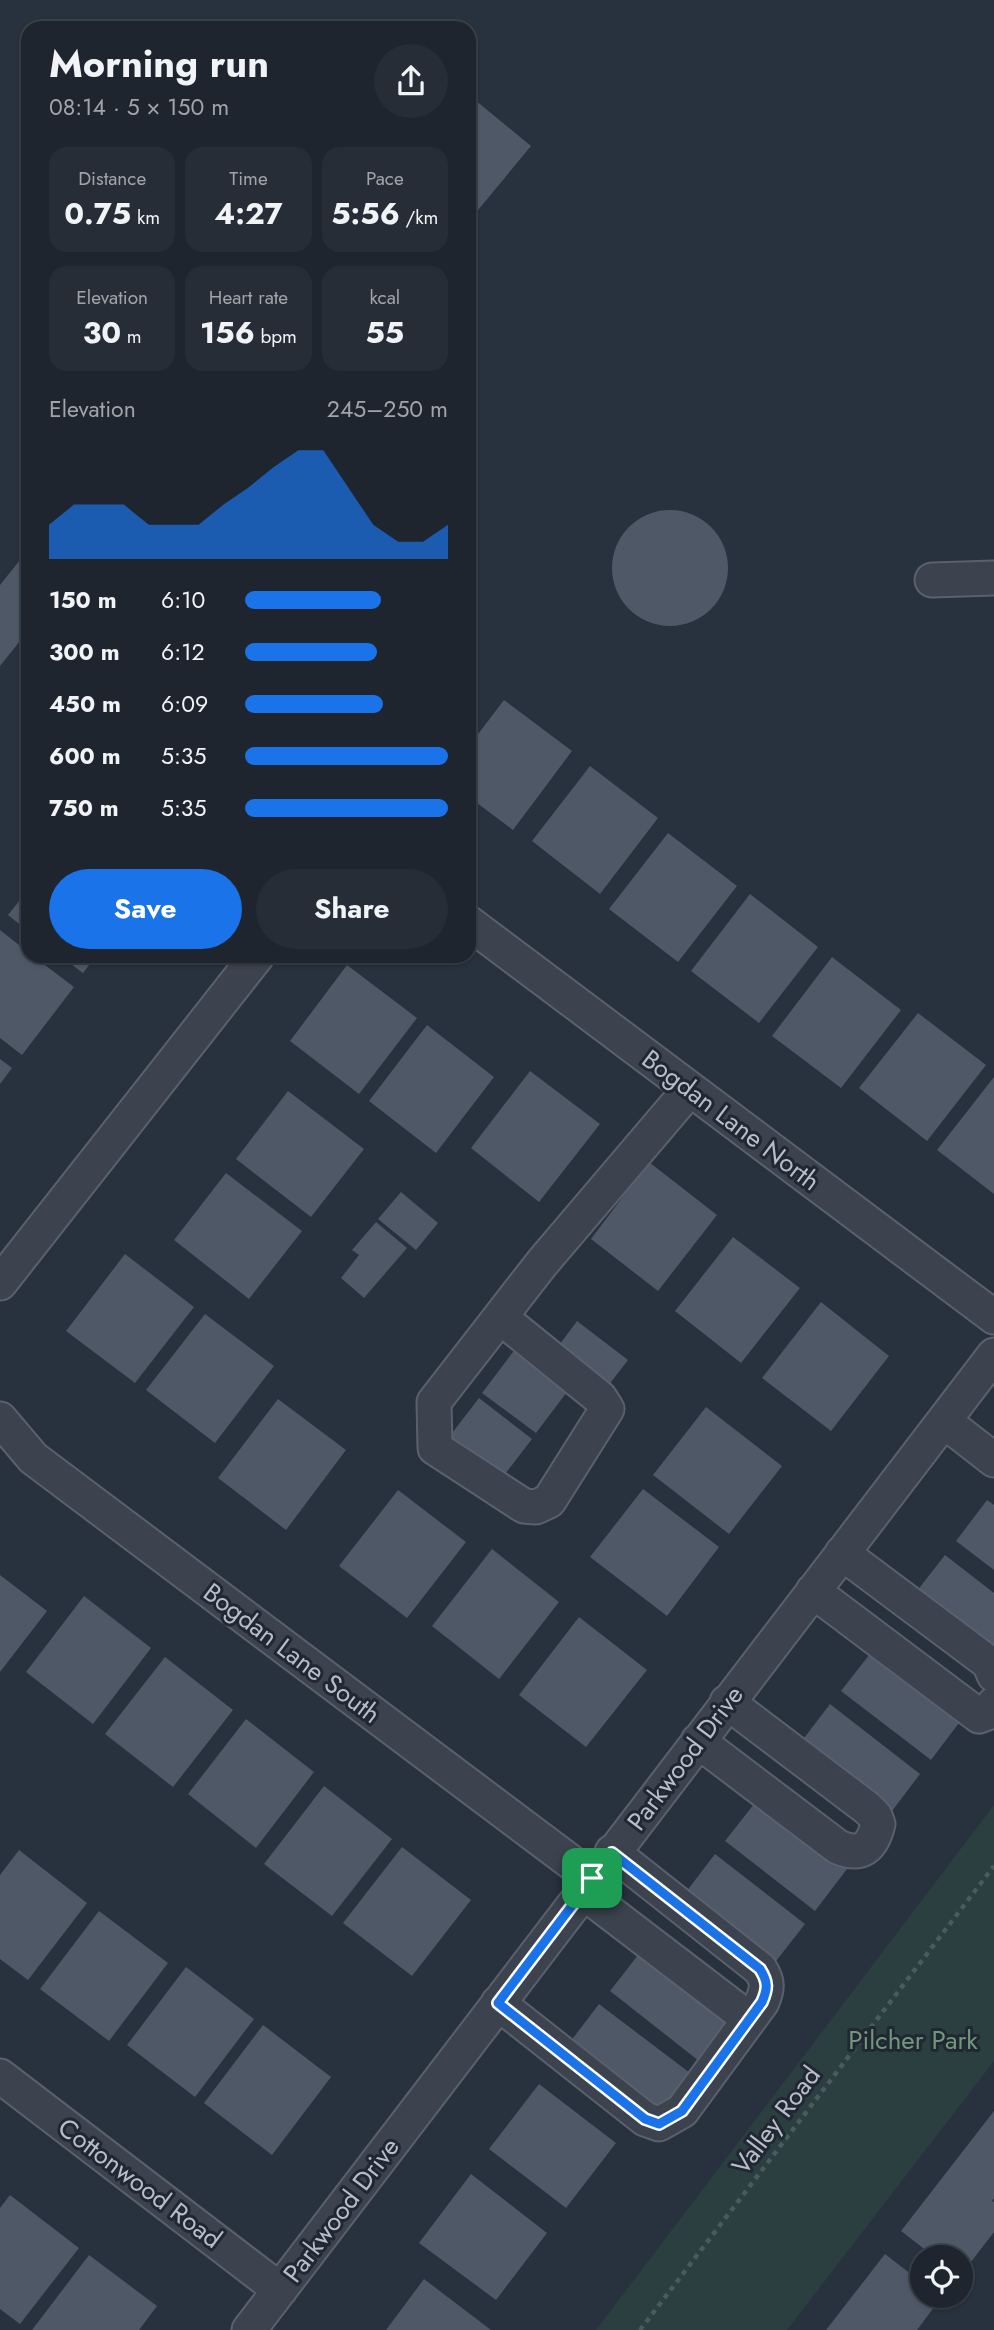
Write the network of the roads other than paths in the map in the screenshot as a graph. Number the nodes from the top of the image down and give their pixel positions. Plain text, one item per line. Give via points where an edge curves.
1 (994, 578) edge
2 (932, 580) dead end
3 (476, 928) edge
4 (251, 963) edge
5 (690, 1089) junction
6 (0, 1283) edge
7 (500, 1317) junction
8 (994, 1317) edge
9 (994, 1354) edge
10 (0, 1419) edge
11 (944, 1420) junction
12 (994, 1460) edge
13 (842, 1553) junction
14 (813, 1591) junction
15 (994, 1675) edge
16 (727, 1702) junction
17 (994, 1704) edge
18 (698, 1741) junction
19 (612, 1853) junction
20 (587, 1885) junction
21 (498, 2003) junction
22 (749, 2019) junction
23 (0, 2076) edge
24 (280, 2290) junction
25 (249, 2330) edge

1 - 2 street
3 - 5 street, Bogdan Lane North
4 - 6 street
5 - 7 street
5 - 8 street, Bogdan Lane North
7 - 7 street via 434,1402 435,1448 524,1506 536,1507 549,1501 607,1409 600,1398
9 - 11 street, Parkwood Drive
10 - 20 street, Bogdan Lane South via 33,1458
11 - 12 street
11 - 13 street, Parkwood Drive
13 - 14 street, Parkwood Drive
13 - 15 street via 989,1663
14 - 16 street, Parkwood Drive
14 - 17 street via 979,1716 990,1712
16 - 18 street, Parkwood Drive
16 - 18 street via 867,1808 878,1824 871,1842 850,1853 838,1847
18 - 19 street, Parkwood Drive
19 - 20 street, Parkwood Drive
19 - 22 street via 760,1969 767,1991
20 - 21 street, Parkwood Drive
20 - 22 street, Bogdan Lane South
21 - 22 street via 645,2119 659,2124 682,2111
21 - 24 street, Parkwood Drive
23 - 24 street, Cottonwood Road
24 - 25 street, Parkwood Drive

